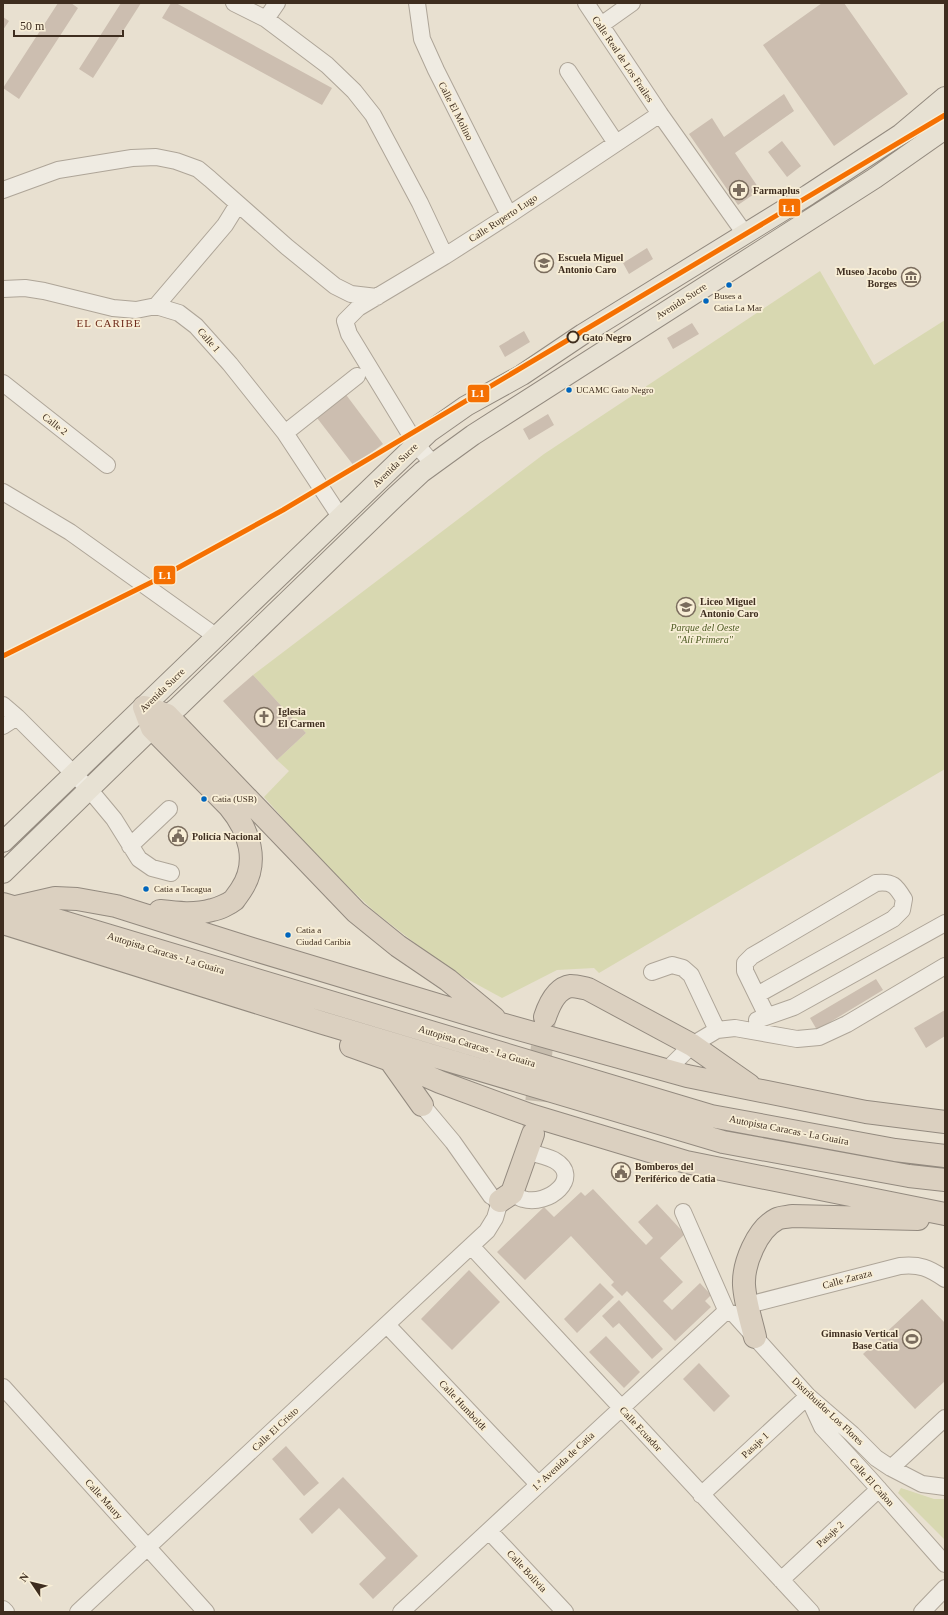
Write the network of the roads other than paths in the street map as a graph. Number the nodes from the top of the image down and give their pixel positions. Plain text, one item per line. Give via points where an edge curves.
1 (234, 3) edge
2 (277, 3) edge
3 (417, 3) edge
4 (586, 3) edge
5 (632, 3) edge
6 (266, 19) junction
7 (601, 25) junction
8 (568, 71) dead end
9 (945, 97) edge
10 (660, 114) junction
11 (945, 130) edge
12 (616, 143) junction
13 (3, 190) edge
14 (238, 204) junction
15 (509, 215) junction
16 (744, 234) junction
17 (445, 256) junction
18 (3, 288) edge
19 (377, 297) junction
20 (156, 306) junction
21 (357, 376) dead end
22 (3, 383) edge
23 (285, 433) junction
24 (416, 444) junction
25 (433, 464) junction
26 (107, 465) dead end
27 (3, 492) edge
28 (341, 518) junction
29 (217, 637) junction
30 (3, 705) edge
31 (144, 707) junction
32 (17, 717) junction
33 (160, 721) junction
34 (3, 726) edge
35 (73, 773) junction
36 (89, 789) junction
37 (169, 809) dead end
38 (3, 842) edge
39 (130, 846) junction
40 (6, 870) edge
41 (171, 873) dead end
42 (116, 906) junction
43 (10, 915) edge
44 (945, 923) edge
45 (945, 966) edge
46 (652, 972) dead end
47 (757, 995) junction
48 (767, 1016) junction
49 (545, 1017) tunnel mouth
50 (323, 1023) junction
51 (510, 1027) junction
52 (735, 1028) junction
53 (717, 1030) junction
54 (429, 1032) junction
55 (692, 1045) junction
56 (390, 1060) junction
57 (667, 1070) junction
58 (440, 1082) junction
59 (757, 1090) junction
60 (422, 1105) junction
61 (945, 1122) edge
62 (530, 1143) joint
63 (945, 1156) edge
64 (945, 1180) edge
65 (506, 1197) junction
66 (683, 1212) dead end
67 (945, 1214) edge
68 (945, 1219) edge
69 (472, 1246) junction
70 (945, 1280) edge
71 (748, 1306) junction
72 (727, 1312) junction
73 (387, 1325) junction
74 (755, 1337) junction
75 (3, 1387) edge
76 (808, 1396) junction
77 (621, 1408) junction
78 (945, 1418) edge
79 (891, 1468) junction
80 (538, 1484) junction
81 (945, 1487) edge
82 (879, 1489) junction
83 (702, 1495) junction
84 (488, 1530) junction
85 (148, 1548) junction
86 (945, 1564) edge
87 (781, 1580) junction
88 (945, 1588) edge
89 (3, 1609) edge
90 (6, 1612) edge
91 (78, 1612) edge
92 (206, 1612) edge
93 (401, 1612) edge
94 (565, 1612) edge
95 (811, 1612) edge
96 (922, 1612) edge

1 - 6 street
2 - 6 street
3 - 15 street, Calle El Molino via 422,39
4 - 7 street, Calle Real de Los Frailes
5 - 7 street
6 - 17 street via 327,65 354,91 373,115
7 - 10 street, Calle Real de Los Frailes
8 - 12 street
9 - 16 main road, Avenida Sucre via 901,134
10 - 12 street, Calle Ruperto Lugo
10 - 16 street, Calle Real de Los Frailes
11 - 25 main road, Avenida Sucre via 875,178 473,435
12 - 15 street, Calle Ruperto Lugo
13 - 14 street via 58,170 132,158 156,158 176,160 198,169
14 - 19 street via 335,286 351,294
14 - 20 street via 225,225
15 - 17 street, Calle Ruperto Lugo
16 - 24 main road, Avenida Sucre via 522,374 460,410
17 - 19 street, Calle Ruperto Lugo
18 - 20 street, Calle 1 via 44,291 113,308 136,310
19 - 24 street, Calle Ruperto Lugo via 358,308 345,320 346,329
20 - 23 street, Calle 1 via 179,313 196,326
21 - 23 street
22 - 26 street, Calle 2
23 - 28 street, Calle 1
24 - 25 street
24 - 28 main road, Avenida Sucre
25 - 33 main road, Avenida Sucre via 395,497 178,707
27 - 29 street via 70,532
28 - 29 main road, Avenida Sucre
29 - 31 main road, Avenida Sucre
30 - 32 street
31 - 33 highway
31 - 35 main road, Avenida Sucre
32 - 34 street
32 - 35 street
33 - 36 main road, Avenida Sucre
33 - 42 highway via 240,819 252,858 249,874 234,900 213,910 173,913
33 - 51 highway via 356,912
35 - 36 street
35 - 38 main road, Avenida Sucre
36 - 39 street via 114,820
36 - 40 main road, Avenida Sucre
37 - 39 street
39 - 41 street via 138,859 152,868
42 - 43 highway via 55,898
42 - 51 highway
43 - 50 highway, Autopista Caracas - La Guaira
43 - 54 highway, Autopista Caracas - La Guaira
44 - 48 street via 794,1007
45 - 52 street via 848,1024 819,1037 797,1039
46 - 53 street via 672,965 683,968 691,975
47 - 47 street via 745,972 746,963 752,956 876,883 885,882 896,886 904,899 902,910 893,919
47 - 48 street
48 - 52 street
49 - 55 highway via 551,1001 560,991 571,986 588,989
50 - 56 highway, Autopista Caracas - La Guaira via 345,1044
50 - 64 highway, Autopista Caracas - La Guaira via 723,1142 909,1176
51 - 54 highway
51 - 57 highway
52 - 53 street
53 - 55 street
54 - 63 highway, Autopista Caracas - La Guaira via 711,1116 895,1150
55 - 57 street
55 - 59 highway
56 - 58 highway, Autopista Caracas - La Guaira
56 - 60 highway
57 - 59 highway
58 - 60 highway via 431,1087
58 - 67 highway, Autopista Caracas - La Guaira via 530,1115 686,1162
59 - 61 highway via 866,1112
60 - 65 street via 491,1196
62 - 65 highway
62 - 65 street via 564,1171 566,1175 562,1186 544,1199
65 - 69 street, Calle El Cristo via 487,1231
66 - 72 street
68 - 71 highway via 792,1216 778,1218 765,1228 753,1248 746,1267 744,1285
69 - 73 street, Calle El Cristo
69 - 77 street, Calle Ecuador
70 - 71 street, Calle Zaraza via 924,1267 900,1266
71 - 74 highway
72 - 74 street, Distribuidor Los Flores via 734,1314
72 - 77 street, 1.ª Avenida de Catia
73 - 80 street, Calle Humboldt
73 - 85 street, Calle El Cristo
74 - 76 street, Distribuidor Los Flores
75 - 85 street, Calle Maury
76 - 79 street, Distribuidor Los Flores via 876,1458
76 - 82 street, Calle El Cañon via 822,1427
76 - 83 street, Pasaje 1
77 - 80 street, 1.ª Avenida de Catia
77 - 83 street, Calle Ecuador
78 - 79 street
79 - 81 street, Distribuidor Los Flores via 922,1484
80 - 84 street, 1.ª Avenida de Catia
82 - 86 street, Calle El Cañon
82 - 87 street, Pasaje 2
83 - 87 street, Calle Ecuador
84 - 93 street, 1.ª Avenida de Catia
84 - 94 street, Calle Bolivia
85 - 91 street, Calle El Cristo
85 - 92 street, Calle Maury
87 - 95 street, Calle Ecuador
88 - 96 street
89 - 90 street

